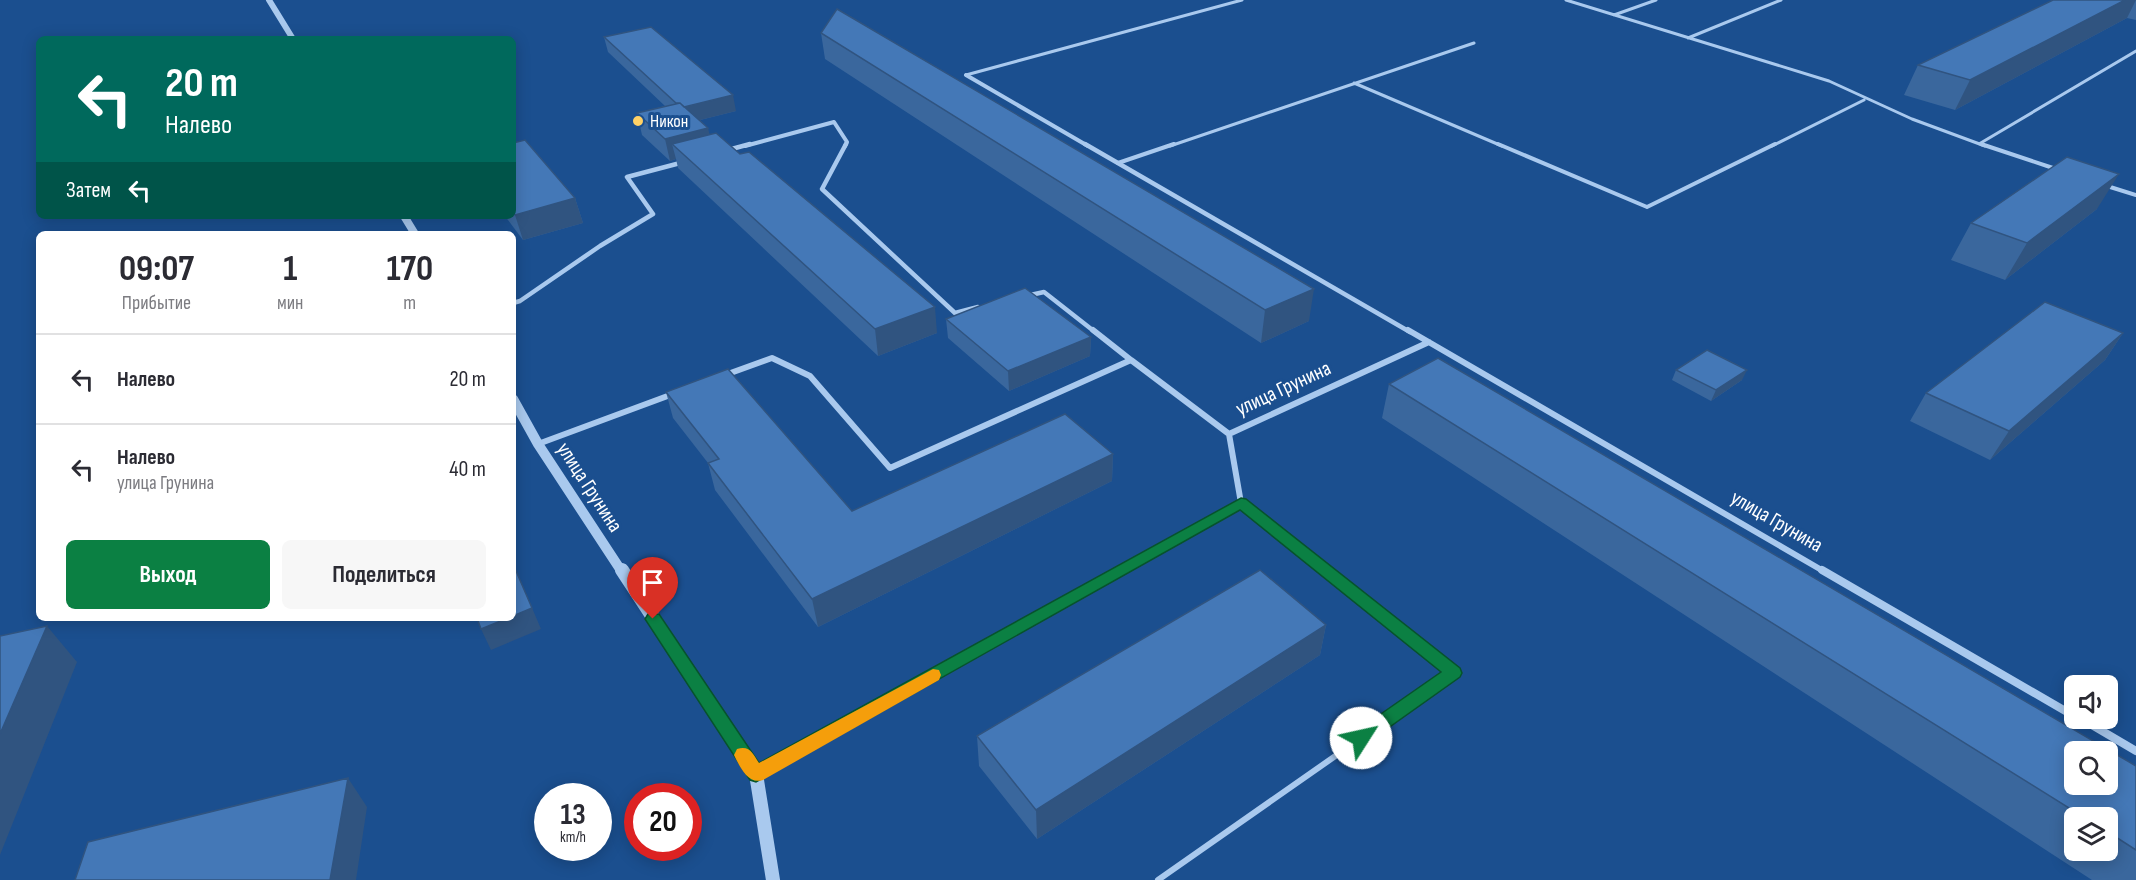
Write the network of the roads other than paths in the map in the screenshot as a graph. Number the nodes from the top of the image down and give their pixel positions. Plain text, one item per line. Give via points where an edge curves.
1 (269, 0) edge
2 (1242, 0) edge
3 (1566, 0) edge
4 (1656, 0) edge
5 (1781, 0) edge
6 (1614, 15) junction
7 (291, 36) edge
8 (1688, 38) junction
9 (1474, 43) dead end
10 (2136, 51) edge
11 (966, 75) joint
12 (1354, 83) junction
13 (1864, 100) junction
14 (1979, 144) junction
15 (719, 153) edge
16 (696, 159) edge
17 (1118, 163) junction
18 (2058, 170) edge
19 (2102, 184) edge
20 (2136, 195) edge
21 (1022, 297) edge
22 (516, 302) edge
23 (988, 305) edge
24 (1429, 342) junction
25 (1131, 360) junction
26 (717, 378) edge
27 (683, 391) edge
28 (516, 404) edge
29 (1229, 434) junction
30 (538, 444) junction
31 (1241, 503) junction
32 (2064, 710) edge
33 (2099, 729) edge
34 (2136, 751) edge
35 (756, 774) junction
36 (773, 880) edge
37 (1158, 880) edge

1 - 7 street
2 - 11 lane
3 - 6 lane
4 - 6 lane
5 - 8 lane
6 - 8 lane
8 - 13 lane via 1829,81
9 - 12 lane
10 - 14 lane
11 - 17 street, улица Грунина
12 - 13 lane via 1647,207
12 - 17 lane
13 - 14 lane
14 - 18 lane
15 - 23 street via 834,122 847,142 822,189 955,313
16 - 22 street via 627,177 653,214
17 - 24 street, улица Грунина
19 - 20 lane
21 - 25 street via 1044,292
24 - 29 street, улица Грунина
24 - 32 street, улица Грунина
25 - 26 street via 890,468 810,376 772,358
25 - 29 street
27 - 30 street
28 - 30 street, улица Грунина
29 - 31 street, улица Грунина
30 - 35 street, улица Грунина
31 - 35 street
31 - 37 lane via 1454,673
33 - 34 street
35 - 36 street, улица Грунина

